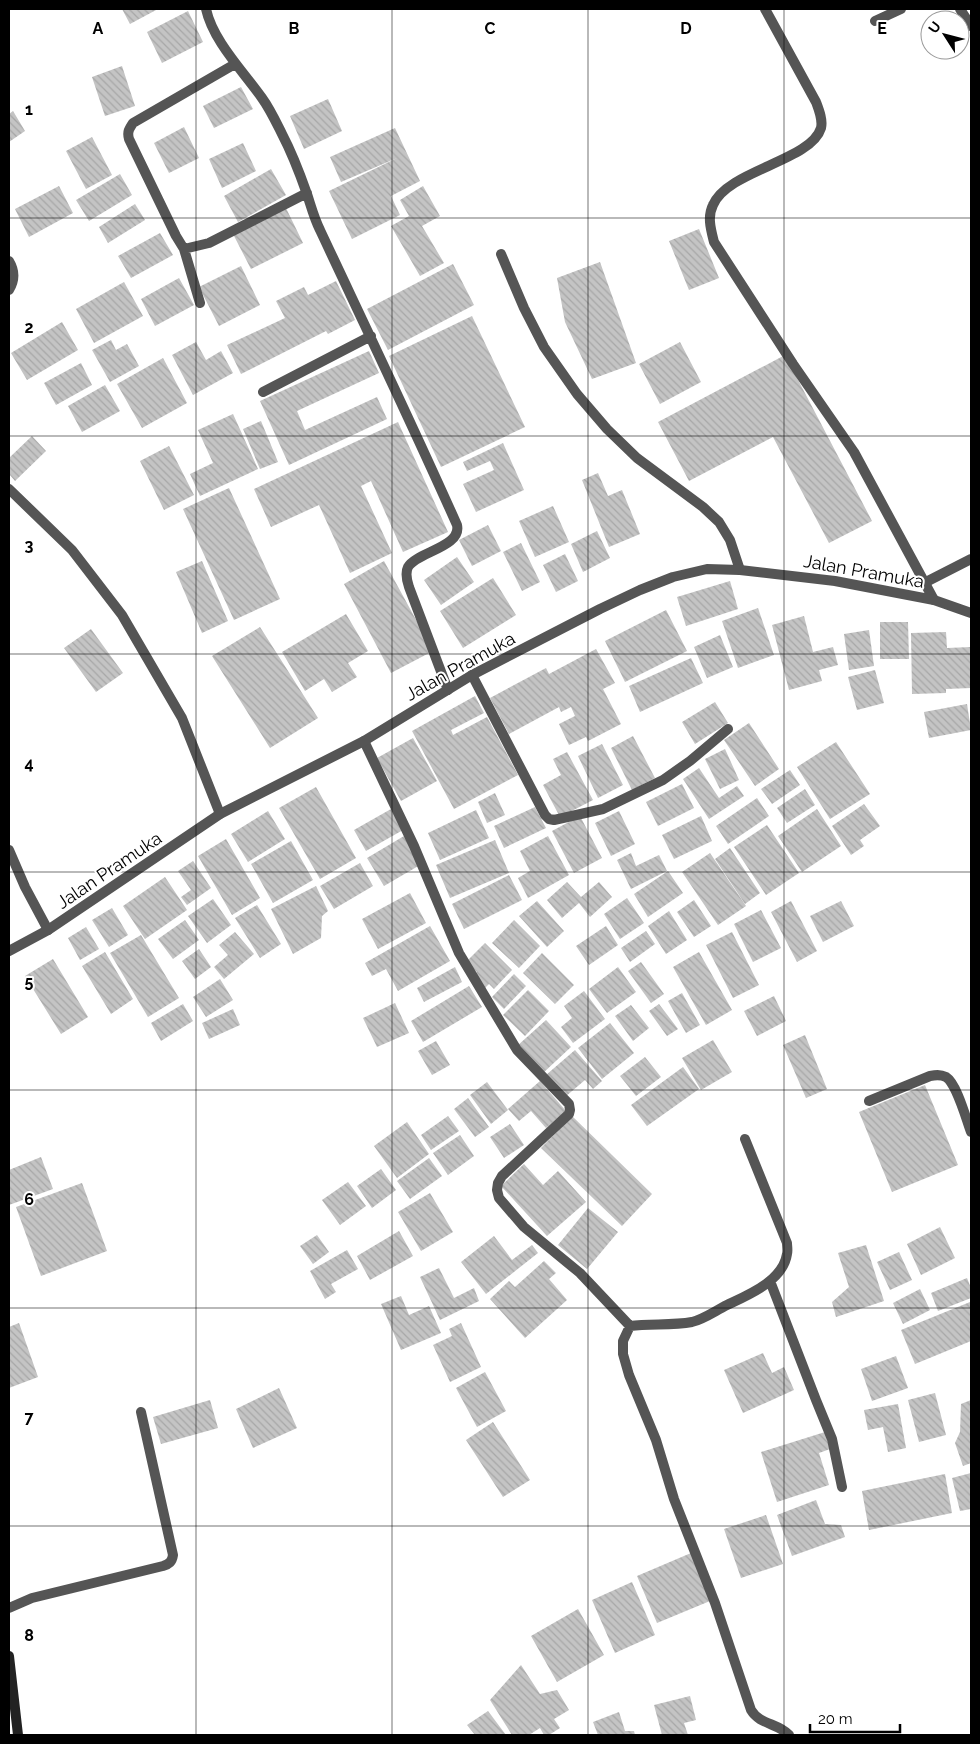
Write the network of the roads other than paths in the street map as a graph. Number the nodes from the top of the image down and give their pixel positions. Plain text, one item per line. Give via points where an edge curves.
1 (206, 9) edge
2 (765, 9) edge
3 (901, 9) edge
4 (960, 9) edge
5 (875, 21) dead end
6 (971, 26) edge
7 (234, 64) junction
8 (307, 193) junction
9 (184, 249) junction
10 (501, 254) dead end
11 (9, 261) edge
12 (9, 290) edge
13 (200, 303) dead end
14 (371, 336) junction
15 (263, 392) dead end
16 (9, 488) edge
17 (971, 559) edge
18 (740, 570) junction
19 (924, 582) junction
20 (934, 600) junction
21 (971, 613) edge
22 (472, 675) junction
23 (448, 690) junction
24 (728, 729) dead end
25 (364, 740) junction
26 (220, 814) junction
27 (9, 850) edge
28 (48, 930) junction
29 (9, 951) edge
30 (869, 1101) dead end
31 (971, 1132) edge
32 (745, 1139) dead end
33 (770, 1281) junction
34 (630, 1326) junction
35 (140, 1412) dead end
36 (842, 1487) dead end
37 (9, 1608) edge
38 (9, 1656) edge
39 (18, 1735) edge
40 (789, 1735) edge

1 - 7 street via 211,25
2 - 19 street via 816,102 821,128 814,141 803,149 721,192 712,205 710,222 714,242 854,452
3 - 5 street
4 - 6 street
7 - 8 street via 263,99
7 - 9 street via 133,123 128,134
8 - 9 street via 209,242
8 - 14 street via 319,227
9 - 13 street
10 - 18 street via 544,347 577,394 637,458 718,522 730,540
11 - 12 street via 14,277
14 - 15 street
14 - 23 street via 458,530 454,538 411,564 407,572 409,587
16 - 26 street via 72,550 122,615 182,718
17 - 19 street
18 - 20 street, Jalan Pramuka via 835,581
18 - 22 street, Jalan Pramuka via 707,569 640,590
19 - 20 street
20 - 21 street, Jalan Pramuka
22 - 23 street, Jalan Pramuka
22 - 24 street via 545,814 554,820 603,809 662,780
23 - 25 street, Jalan Pramuka
25 - 26 street, Jalan Pramuka
25 - 34 street via 459,952 516,1050 569,1104 569,1114 502,1176 497,1190 499,1198 524,1226 580,1273
26 - 28 street, Jalan Pramuka
27 - 28 street
28 - 29 street, Jalan Pramuka
30 - 31 street via 930,1076 945,1077 953,1084
32 - 33 street via 787,1243 787,1255
33 - 34 street via 694,1321
33 - 36 street via 832,1439
34 - 40 street via 623,1341 629,1375 656,1440 674,1499 715,1603 751,1710 759,1720 779,1727
35 - 37 street via 172,1560 162,1566 32,1598
38 - 39 main road

